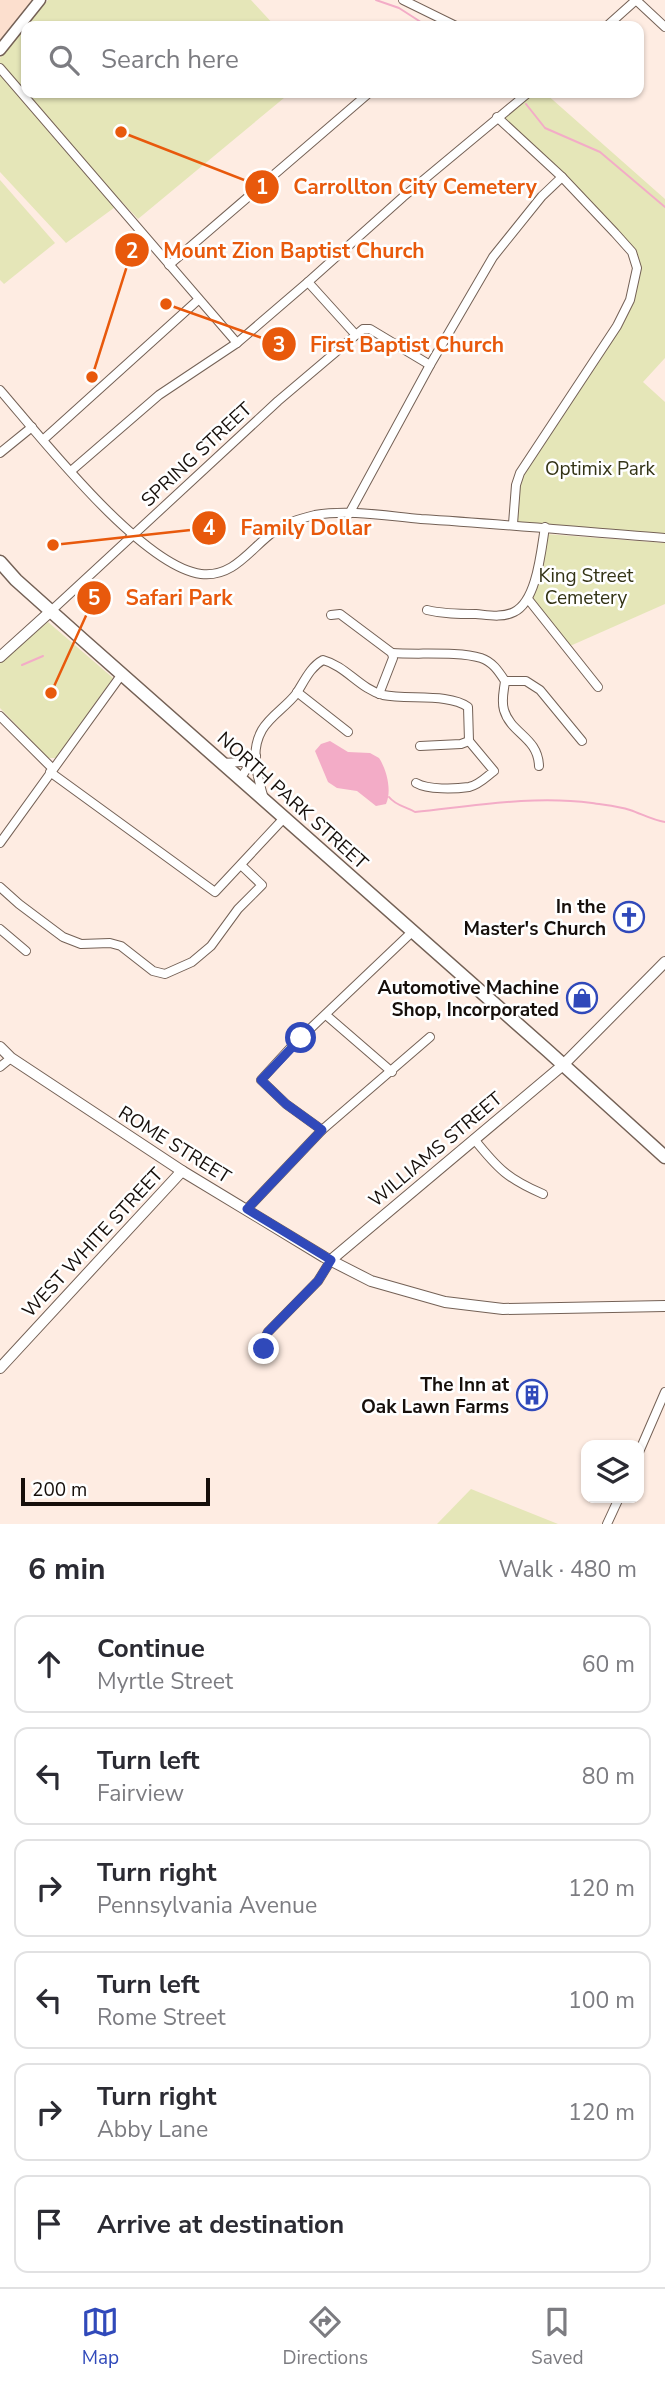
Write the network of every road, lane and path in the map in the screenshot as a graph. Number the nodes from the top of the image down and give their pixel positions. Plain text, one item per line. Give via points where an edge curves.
1 (40, 0) edge
2 (403, 0) edge
3 (636, 0) edge
4 (23, 21) edge
5 (442, 21) edge
6 (613, 21) edge
7 (21, 24) edge
8 (665, 27) edge
9 (0, 50) edge
10 (0, 68) edge
11 (21, 92) edge
12 (26, 98) edge
13 (363, 98) edge
14 (522, 98) edge
15 (497, 117) junction
16 (562, 177) junction
17 (169, 265) junction
18 (308, 282) junction
19 (198, 300) junction
20 (355, 334) junction
21 (237, 343) junction
22 (430, 365) junction
23 (0, 390) edge
24 (33, 427) junction
25 (44, 439) junction
26 (0, 453) edge
27 (71, 471) junction
28 (349, 514) junction
29 (513, 524) junction
30 (545, 527) junction
31 (132, 536) junction
32 (665, 538) edge
33 (0, 562) edge
34 (528, 599) junction
35 (427, 610) dead end
36 (51, 611) junction
37 (331, 615) dead end
38 (392, 653) junction
39 (0, 657) edge
40 (121, 674) junction
41 (505, 681) junction
42 (598, 687) dead end
43 (297, 692) junction
44 (379, 694) junction
45 (0, 716) edge
46 (348, 732) dead end
47 (469, 741) junction
48 (582, 741) dead end
49 (420, 746) dead end
50 (256, 756) junction
51 (222, 763) junction
52 (539, 766) dead end
53 (52, 771) junction
54 (240, 779) junction
55 (416, 783) dead end
56 (264, 799) junction
57 (285, 817) junction
58 (0, 843) edge
59 (241, 865) junction
60 (0, 887) edge
61 (0, 929) edge
62 (412, 932) junction
63 (26, 951) dead end
64 (665, 962) edge
65 (326, 1015) junction
66 (430, 1037) dead end
67 (0, 1047) edge
68 (11, 1058) junction
69 (563, 1065) junction
70 (0, 1067) edge
71 (392, 1072) junction
72 (322, 1130) junction
73 (474, 1139) junction
74 (665, 1157) edge
75 (182, 1171) junction
76 (543, 1194) dead end
77 (247, 1209) junction
78 (331, 1260) junction
79 (665, 1306) edge
80 (264, 1349) dead end
81 (0, 1368) edge
82 (665, 1392) edge
83 (644, 1440) edge
84 (617, 1503) edge
85 (607, 1524) edge

1 - 4 main road
2 - 5 street
3 - 6 street
3 - 8 street
7 - 9 main road
10 - 11 street
12 - 17 street
13 - 17 street
14 - 15 street
15 - 16 street
15 - 18 street
16 - 22 street via 493,257
16 - 29 street via 632,253 635,283 617,326 520,473
17 - 19 street
18 - 20 street
18 - 21 street
19 - 21 street
19 - 25 street
20 - 22 street via 370,329
20 - 31 street, SPRING STREET
21 - 27 street via 159,395
22 - 28 street
23 - 24 street
24 - 25 street
24 - 26 street
25 - 27 street
27 - 31 street
28 - 29 street
28 - 31 street via 296,520 276,530 238,565 221,572 201,574 181,567
29 - 30 street
30 - 32 street
30 - 34 street
31 - 36 street, SPRING STREET
33 - 36 main road, NORTH PARK STREET
34 - 35 street via 514,612 499,615
34 - 42 street
36 - 39 street, SPRING STREET
36 - 40 main road, NORTH PARK STREET
37 - 38 street via 340,614
38 - 41 street via 481,658 497,668
38 - 44 street
40 - 51 main road, NORTH PARK STREET
40 - 53 street
41 - 48 street via 526,681 540,690
41 - 52 street via 505,713 539,754
43 - 44 street via 323,660
43 - 46 street
43 - 50 street via 262,730
44 - 47 street via 463,703 468,707
45 - 53 street
47 - 49 street
47 - 55 street via 494,771 483,781 470,787 438,788
50 - 51 street
50 - 54 street
50 - 56 street
51 - 54 main road, NORTH PARK STREET
53 - 58 street
53 - 59 street via 215,892
54 - 56 main road, NORTH PARK STREET
56 - 57 main road, NORTH PARK STREET
57 - 59 street
57 - 62 main road, NORTH PARK STREET
59 - 60 street via 262,885 211,946 192,962 165,974 153,971 121,946 81,944 63,937
61 - 63 street
62 - 65 street
62 - 69 main road, NORTH PARK STREET
64 - 69 street, WILLIAMS STREET
65 - 71 street
65 - 72 street via 261,1080
66 - 71 street
67 - 68 street, ROME STREET
68 - 70 street
68 - 75 street, ROME STREET
69 - 73 street, WILLIAMS STREET
69 - 74 main road, NORTH PARK STREET
71 - 72 street
72 - 77 street
73 - 76 street via 504,1174
73 - 78 street, WILLIAMS STREET
75 - 77 street, ROME STREET
75 - 81 street, WEST WHITE STREET
77 - 78 street, ROME STREET
78 - 79 street, ROME STREET via 371,1281 466,1305 524,1310
78 - 80 street via 318,1281 268,1332
82 - 83 street
84 - 85 street

